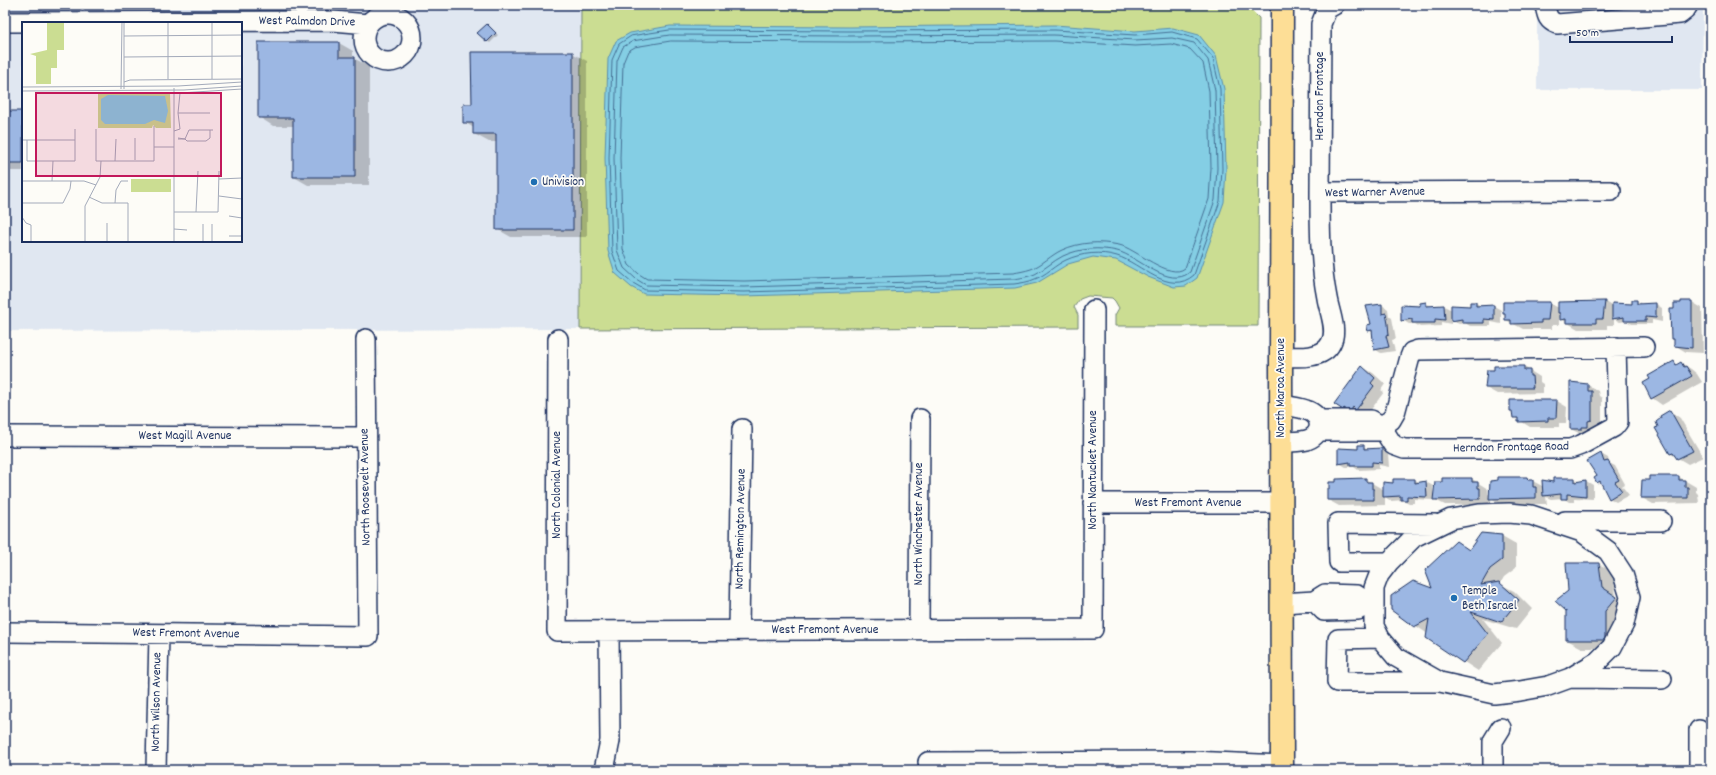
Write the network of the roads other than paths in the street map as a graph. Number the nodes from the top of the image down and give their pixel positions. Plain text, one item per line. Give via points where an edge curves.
1 (1282, 5) edge
2 (1334, 5) edge
3 (1545, 5) edge
4 (1688, 5) edge
5 (5, 22) edge
6 (368, 24) dead end
7 (1611, 191) dead end
8 (1320, 192) junction
9 (1094, 310) dead end
10 (366, 339) dead end
11 (558, 339) dead end
12 (1616, 347) junction
13 (1644, 347) dead end
14 (1281, 356) junction
15 (1281, 405) junction
16 (920, 419) dead end
17 (1319, 425) junction
18 (1381, 426) junction
19 (742, 429) dead end
20 (5, 436) edge
21 (366, 436) junction
22 (1282, 442) junction
23 (1093, 503) junction
24 (1282, 503) junction
25 (1554, 521) junction
26 (1661, 521) dead end
27 (1438, 524) junction
28 (1389, 562) junction
29 (1282, 603) junction
30 (1370, 603) junction
31 (919, 629) junction
32 (1093, 629) joint
33 (740, 630) junction
34 (557, 631) joint
35 (609, 631) junction
36 (5, 632) edge
37 (159, 634) junction
38 (368, 636) joint
39 (1380, 638) junction
40 (1570, 678) junction
41 (1662, 680) dead end
42 (1440, 682) junction
43 (1501, 728) dead end
44 (1699, 730) dead end
45 (928, 762) dead end
46 (1282, 768) edge
47 (156, 770) edge
48 (604, 770) edge
49 (1493, 770) edge
50 (1698, 770) edge

1 - 14 main road, North Maroa Avenue
2 - 8 street, Herndon Frontage via 1327,9 1321,24
3 - 4 street via 1547,18 1557,24 1680,14
5 - 6 street, West Palmdon Drive via 333,20
7 - 8 street, West Warner Avenue
8 - 14 street, West Warner Avenue via 1324,285 1333,327 1331,344 1316,355
9 - 23 street, North Nantucket Avenue
10 - 21 street, North Roosevelt Avenue
11 - 34 street, North Colonial Avenue
12 - 13 street
12 - 18 street via 1412,352 1395,413 1391,420
12 - 18 street, Herndon Frontage Road via 1618,422 1614,428 1581,445 1570,448 1404,448 1393,445
14 - 15 main road, North Maroa Avenue
15 - 17 street via 1307,410
15 - 22 main road, North Maroa Avenue
16 - 31 street, North Winchester Avenue
17 - 18 street via 1372,431 1377,431
17 - 22 street via 1315,436 1307,440
19 - 33 street, North Remington Avenue
20 - 21 street, West Magill Avenue
21 - 38 street, North Roosevelt Avenue
22 - 24 main road, North Maroa Avenue
23 - 24 street, West Fremont Avenue
23 - 32 street, North Nantucket Avenue
24 - 29 main road, North Maroa Avenue
25 - 26 street
25 - 27 street via 1509,512 1479,514
25 - 40 street via 1582,532 1608,551 1623,574 1630,597 1624,624 1612,647 1598,661
27 - 28 street via 1414,536
27 - 28 street via 1338,522 1339,562
28 - 30 street via 1379,575
29 - 30 street via 1314,602 1325,594 1357,595
29 - 46 main road, North Maroa Avenue
30 - 39 street via 1374,626
31 - 32 street, West Fremont Avenue
31 - 33 street, West Fremont Avenue
33 - 35 street, West Fremont Avenue
34 - 35 street, West Fremont Avenue
35 - 48 street via 610,741
36 - 37 street, West Fremont Avenue
37 - 38 street, West Fremont Avenue
37 - 47 street, North Wilson Avenue
39 - 42 street via 1396,657
39 - 42 street via 1338,640 1337,682
40 - 41 street
40 - 42 street via 1548,686 1494,694
43 - 49 street via 1493,741
44 - 50 street
45 - 46 street via 1191,761

